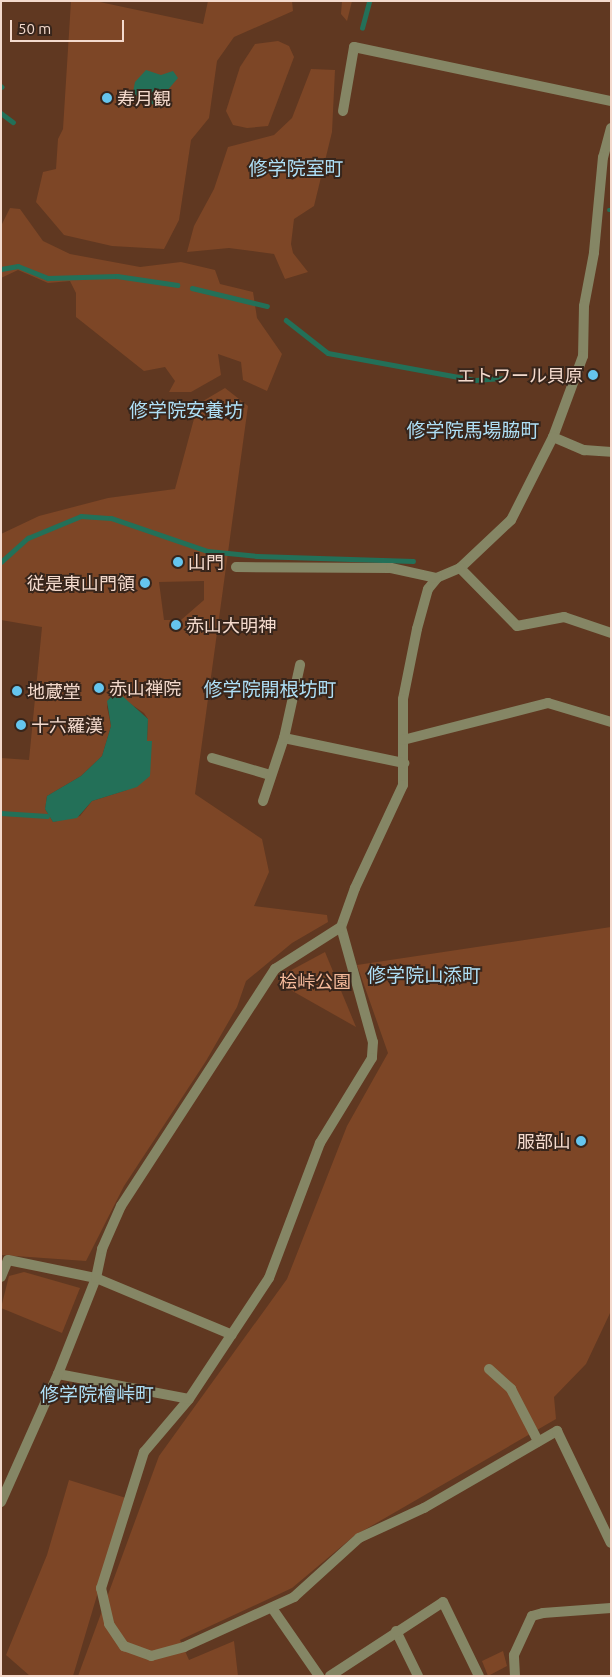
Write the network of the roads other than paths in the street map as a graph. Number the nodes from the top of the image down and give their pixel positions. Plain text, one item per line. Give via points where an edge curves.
1 (611, 101) edge
2 (343, 111) dead end
3 (611, 128) edge
4 (553, 438) junction
5 (611, 452) edge
6 (236, 567) dead end
7 (460, 568) junction
8 (437, 578) junction
9 (611, 633) edge
10 (300, 665) dead end
11 (611, 722) edge
12 (284, 738) junction
13 (403, 740) junction
14 (212, 758) dead end
15 (404, 763) junction
16 (270, 775) junction
17 (263, 801) dead end
18 (341, 927) junction
19 (1, 1277) edge
20 (96, 1278) junction
21 (232, 1335) junction
22 (489, 1369) dead end
23 (58, 1374) junction
24 (188, 1398) junction
25 (538, 1441) junction
26 (1, 1502) edge
27 (611, 1543) edge
28 (272, 1608) junction
29 (611, 1608) edge
30 (396, 1631) junction
31 (511, 1674) edge
32 (319, 1676) edge
33 (330, 1676) edge
34 (418, 1676) edge
35 (479, 1676) edge

1 - 2 street via 354,47
3 - 4 street via 604,157 594,253 584,306 583,356
4 - 5 street via 584,450
4 - 7 street via 511,520
6 - 8 street via 392,568
7 - 8 street
7 - 9 street via 517,626 564,617
8 - 13 street via 428,589 409,666 403,699
10 - 12 street
11 - 13 street via 548,703
12 - 15 street
12 - 16 street
13 - 15 street
14 - 16 street
15 - 18 street via 400,798 355,888
16 - 17 street
18 - 20 street via 275,969 121,1206 102,1249
18 - 21 street via 373,1042 372,1058 320,1143 269,1278
19 - 20 street via 8,1260
20 - 21 street
20 - 23 street
21 - 24 street
22 - 25 street via 511,1389
23 - 24 street
23 - 26 street
24 - 28 street via 144,1452 101,1588 109,1624 124,1646 151,1656 184,1647
25 - 27 street via 557,1431
25 - 28 street via 424,1508 359,1538 294,1597
28 - 32 street
29 - 31 street via 532,1616 514,1655
30 - 33 street
30 - 34 street
30 - 35 street via 442,1602

